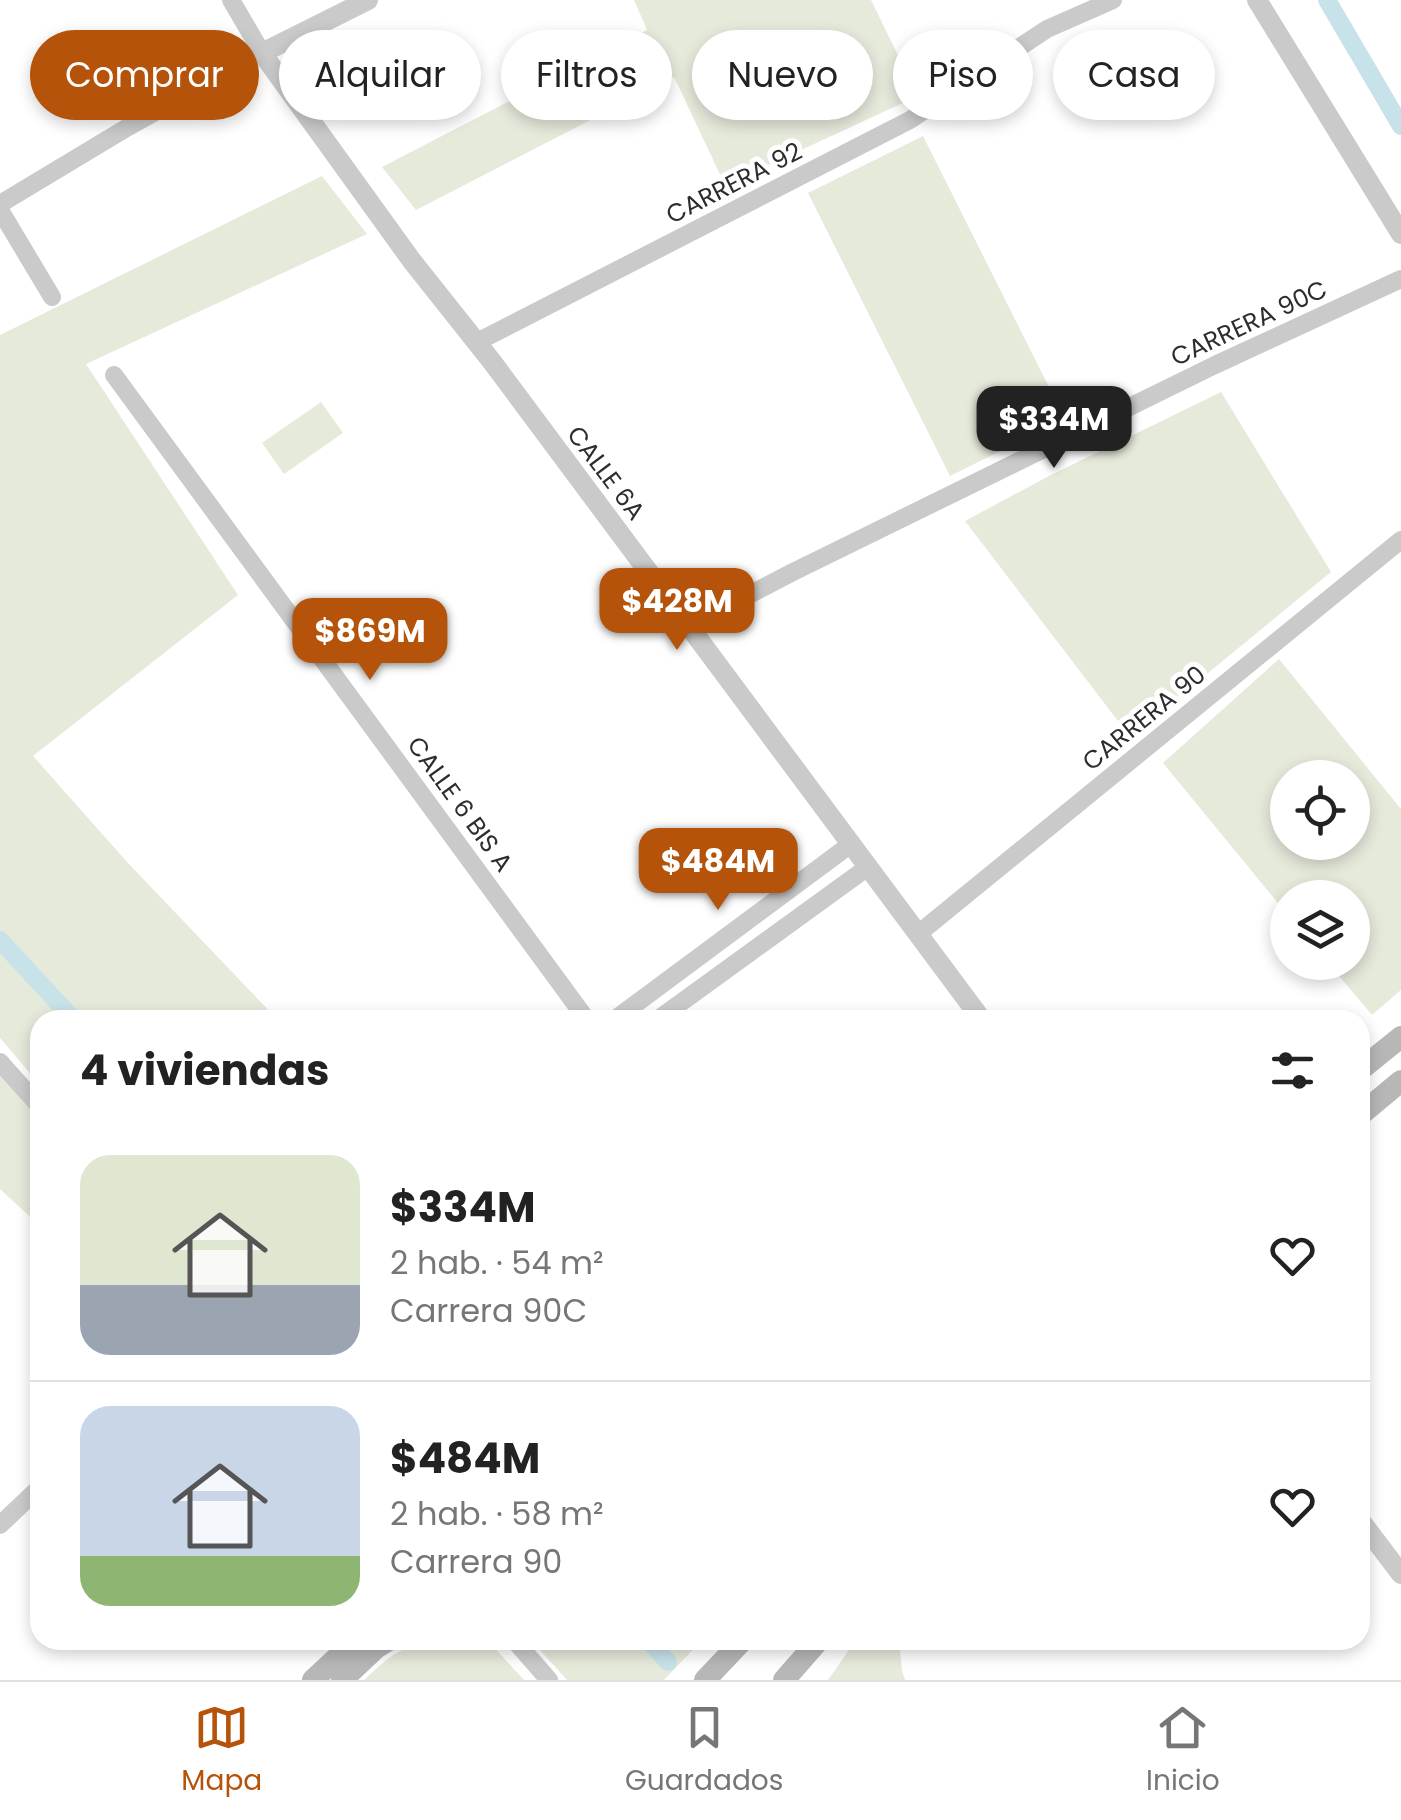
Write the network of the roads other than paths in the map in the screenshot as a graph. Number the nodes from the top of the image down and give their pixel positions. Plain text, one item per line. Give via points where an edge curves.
1 (231, 0) edge
2 (368, 0) edge
3 (1113, 0) edge
4 (1257, 0) edge
5 (262, 53) junction
6 (0, 207) edge
7 (1401, 234) edge
8 (1401, 279) edge
9 (52, 297) dead end
10 (477, 342) junction
11 (114, 375) dead end
12 (1401, 540) edge
13 (689, 626) junction
14 (850, 844) junction
15 (868, 867) junction
16 (918, 934) junction
17 (580, 1010) edge
18 (627, 1010) edge
19 (671, 1010) edge
20 (975, 1010) edge
21 (1401, 1037) edge
22 (0, 1062) edge
23 (1370, 1062) edge
24 (1401, 1080) edge
25 (30, 1095) edge
26 (1370, 1106) edge
27 (30, 1496) edge
28 (0, 1525) edge
29 (1370, 1533) edge
30 (1400, 1572) edge
31 (345, 1650) edge
32 (374, 1650) edge
33 (523, 1650) edge
34 (734, 1650) edge
35 (810, 1650) edge
36 (313, 1680) edge
37 (342, 1680) edge
38 (550, 1680) edge
39 (705, 1680) edge
40 (784, 1680) edge

1 - 5 street, CALLE 6A
2 - 5 street
3 - 10 street, CARRERA 92 via 1047,30 910,120
4 - 7 street
5 - 6 street
5 - 10 street, CALLE 6A
6 - 9 street
8 - 13 street, CARRERA 90C
10 - 13 street, CALLE 6A
11 - 17 street, CALLE 6 BIS A
12 - 16 street, CARRERA 90
13 - 14 street, CALLE 6A
14 - 15 street, CALLE 6A
14 - 18 street
15 - 16 street, CALLE 6A
15 - 19 street
16 - 20 street, CALLE 6A
21 - 23 main road
22 - 25 street
24 - 26 main road
27 - 28 street
29 - 30 street
31 - 36 main road
32 - 37 main road
33 - 38 street
34 - 39 main road
35 - 40 main road

